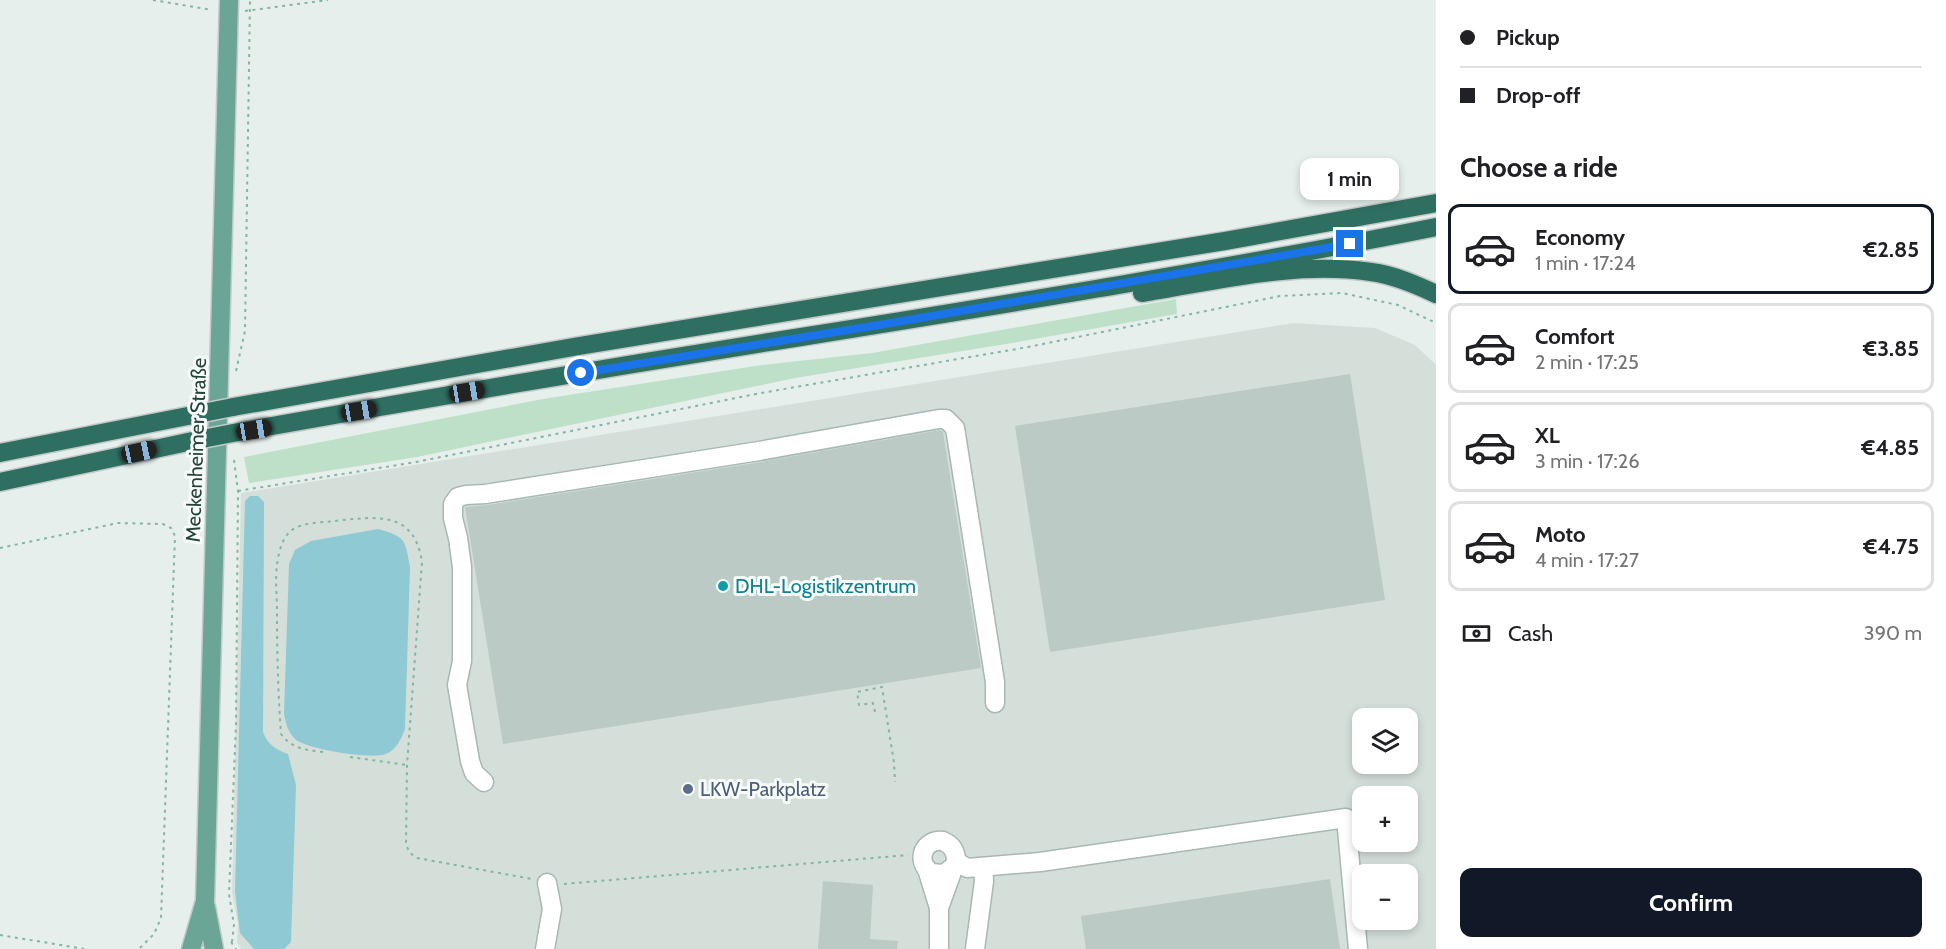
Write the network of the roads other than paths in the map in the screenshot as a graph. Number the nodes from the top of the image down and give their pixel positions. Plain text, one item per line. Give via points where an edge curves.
1 (229, 0) edge
2 (1436, 203) edge
3 (1436, 227) edge
4 (1436, 294) edge
5 (885, 324) junction
6 (0, 453) edge
7 (0, 482) edge
8 (995, 703) dead end
9 (484, 782) dead end
10 (925, 860) junction
11 (955, 864) junction
12 (983, 867) junction
13 (547, 883) road end
14 (205, 901) junction
15 (939, 908) junction
16 (191, 949) edge
17 (214, 949) edge
18 (545, 949) edge
19 (939, 949) edge
20 (975, 949) edge
21 (1358, 949) edge

1 - 14 main road, Meckenheimer Straße
2 - 6 highway, bridge via 579,346
3 - 5 highway via 1307,253
4 - 5 highway via 1373,272 1292,269 944,325
5 - 7 highway, bridge via 558,376 202,439
8 - 9 street via 995,682 955,428 946,419 939,419 458,497 453,504 462,577 462,661 457,685 470,762 474,773
10 - 11 street via 931,873 944,874
10 - 11 street via 932,842 943,841 954,848
10 - 15 street
11 - 12 street
11 - 15 street
12 - 20 street
12 - 21 street via 1346,818
13 - 18 street via 552,909
14 - 16 main road, Meckenheimer Straße
14 - 17 main road, Meckenheimer Straße
15 - 19 street

